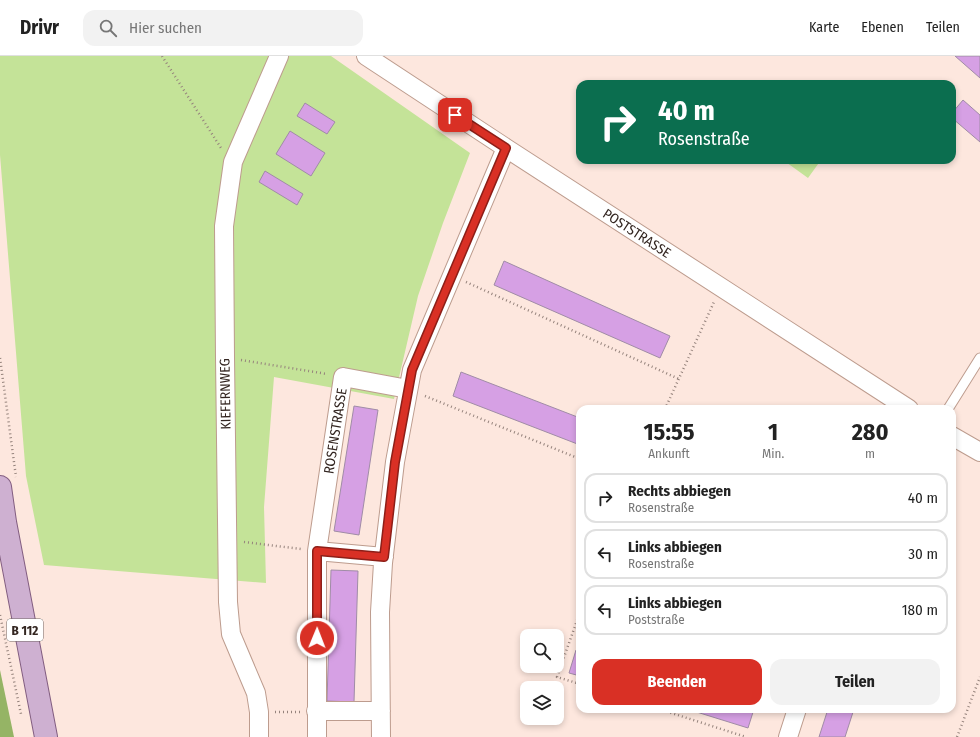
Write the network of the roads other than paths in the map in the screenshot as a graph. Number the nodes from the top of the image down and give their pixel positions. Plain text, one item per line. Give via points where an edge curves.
1 (279, 56) edge
2 (366, 56) edge
3 (506, 148) junction
4 (980, 358) edge
5 (408, 389) junction
6 (903, 405) edge
7 (951, 405) edge
8 (956, 438) edge
9 (980, 452) edge
10 (0, 487) edge
11 (317, 551) junction
12 (384, 557) junction
13 (316, 711) junction
14 (381, 711) junction
15 (796, 713) edge
16 (46, 737) edge
17 (259, 737) edge
18 (317, 737) edge
19 (381, 737) edge
20 (788, 737) edge

1 - 17 street, KIEFERNWEG via 232,162 224,226 228,602 231,634 256,693
2 - 3 street, POSTSTRASSE
3 - 5 street via 412,370
3 - 6 street, POSTSTRASSE
4 - 7 lane
5 - 11 street, ROSENSTRASSE via 343,377
5 - 12 street via 395,462
8 - 9 street
10 - 16 main road, B 112
11 - 12 street
11 - 13 street, ROSENSTRASSE
12 - 14 street via 380,612
13 - 14 street
13 - 18 street, ROSENSTRASSE
14 - 19 street
15 - 20 street

